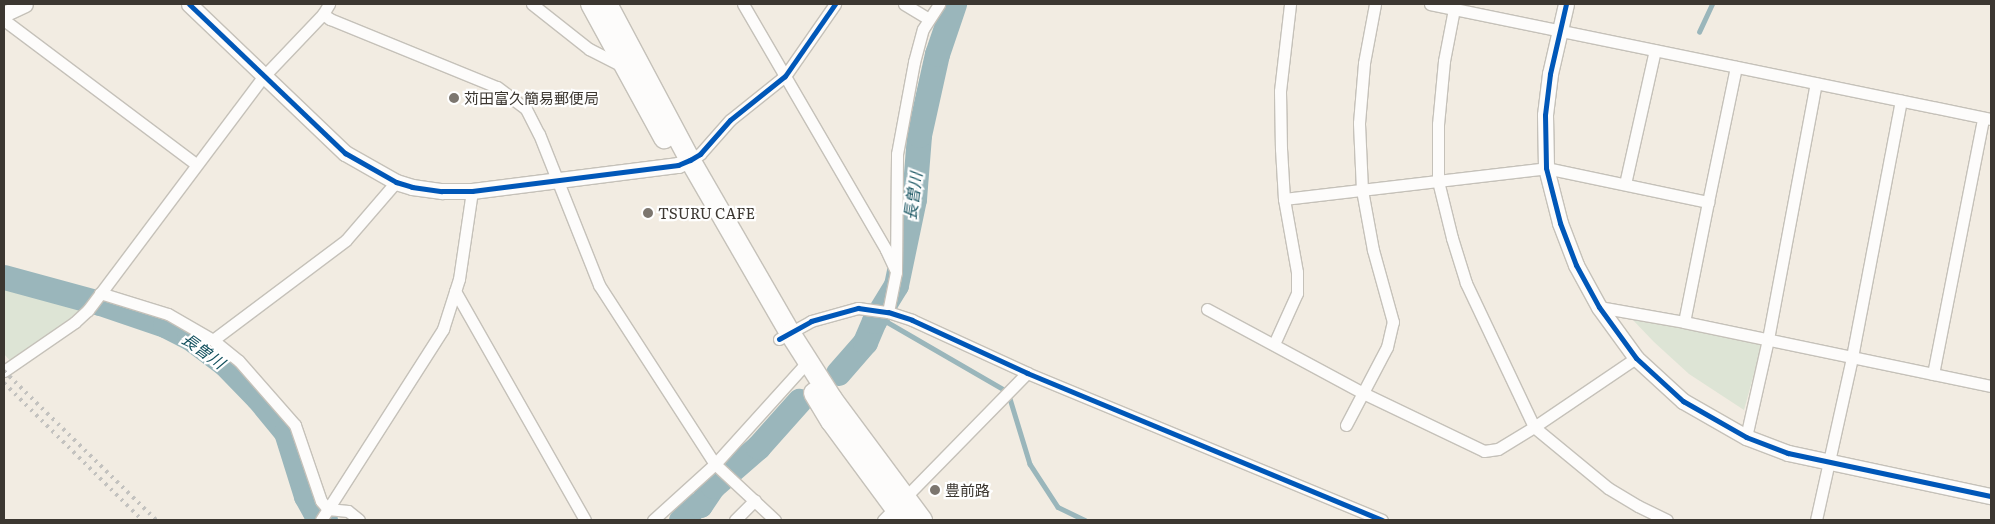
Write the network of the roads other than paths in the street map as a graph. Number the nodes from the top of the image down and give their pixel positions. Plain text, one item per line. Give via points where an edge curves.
1 (25, 4) edge
2 (189, 4) edge
3 (329, 4) edge
4 (532, 4) edge
5 (591, 4) edge
6 (607, 4) edge
7 (743, 4) edge
8 (835, 4) edge
9 (904, 4) edge
10 (939, 4) edge
11 (1290, 4) edge
12 (1375, 4) edge
13 (1430, 4) edge
14 (1566, 4) edge
15 (1454, 9) junction
16 (4, 14) edge
17 (323, 14) junction
18 (4, 20) edge
19 (929, 20) junction
20 (1560, 30) junction
21 (1655, 50) junction
22 (1736, 67) junction
23 (627, 69) junction
24 (264, 76) junction
25 (786, 76) junction
26 (650, 80) junction
27 (1816, 83) junction
28 (1901, 101) junction
29 (1987, 119) edge
30 (684, 162) junction
31 (196, 164) junction
32 (1546, 168) junction
33 (556, 180) junction
34 (1438, 181) junction
35 (396, 182) junction
36 (1625, 184) junction
37 (1362, 190) junction
38 (472, 191) junction
39 (1284, 199) junction
40 (1708, 202) junction
41 (896, 272) junction
42 (455, 292) junction
43 (99, 295) junction
44 (1599, 307) junction
45 (1207, 309) dead end
46 (888, 312) junction
47 (1684, 322) junction
48 (784, 336) junction
49 (1768, 339) junction
50 (213, 340) junction
51 (1274, 344) junction
52 (1852, 357) junction
53 (1636, 358) junction
54 (804, 366) junction
55 (4, 372) edge
56 (1027, 373) junction
57 (1933, 374) junction
58 (1991, 386) edge
59 (1363, 393) junction
60 (1346, 425) dead end
61 (1534, 427) junction
62 (1746, 437) junction
63 (1828, 462) junction
64 (715, 464) junction
65 (1991, 496) edge
66 (755, 500) junction
67 (328, 509) junction
68 (897, 511) edge
69 (320, 520) edge
70 (359, 520) edge
71 (585, 520) edge
72 (653, 520) edge
73 (735, 520) edge
74 (775, 520) edge
75 (922, 520) edge
76 (1382, 520) edge
77 (1667, 520) edge
78 (1816, 520) edge

1 - 16 street
2 - 24 street
3 - 17 street
4 - 23 street via 589,49
5 - 23 highway
6 - 26 highway
7 - 25 street
8 - 25 street
9 - 19 street
10 - 19 street
11 - 39 street via 1280,91
12 - 37 street via 1364,63 1359,123
13 - 15 street
14 - 20 street
15 - 20 street
15 - 34 street via 1444,61 1438,124
17 - 24 street
17 - 33 street via 497,87 514,98 526,109 539,134
18 - 31 street
19 - 41 street via 914,62 897,154
20 - 21 street
20 - 32 street via 1545,115
21 - 22 street
21 - 36 street
22 - 27 street
22 - 40 street
23 - 26 street
23 - 30 highway
24 - 31 street
24 - 35 street via 345,153
25 - 30 street via 730,120 700,154
25 - 41 street
26 - 30 highway
27 - 28 street
27 - 49 street
28 - 29 street
28 - 52 street
29 - 57 street
30 - 33 street
30 - 48 highway
31 - 43 street
32 - 34 street
32 - 36 street
32 - 44 street via 1560,223 1576,265
33 - 38 street
33 - 64 street via 599,285
34 - 37 street
34 - 61 street via 1466,283
35 - 38 street via 442,192
35 - 50 street via 346,240
36 - 40 street
37 - 39 street
37 - 59 street via 1373,250 1393,322 1387,347
38 - 42 street
39 - 51 street via 1298,293
40 - 47 street
41 - 46 street
42 - 67 street via 443,329
42 - 71 street
43 - 50 street via 168,314
43 - 55 street via 75,322
44 - 47 street
44 - 53 street
45 - 51 street
46 - 48 street via 858,308 811,321
46 - 56 street
47 - 49 street
48 - 54 highway
49 - 52 street
49 - 62 street
50 - 67 street via 239,361 295,425 321,501
51 - 59 street
52 - 57 street
52 - 63 street
53 - 61 street
53 - 62 street via 1684,400
54 - 64 street
54 - 68 highway via 831,421
56 - 68 street
56 - 76 street
57 - 58 street
59 - 60 street
59 - 61 street via 1484,452 1498,449
61 - 77 street via 1608,488
62 - 63 street
63 - 65 street
63 - 78 street
64 - 66 street
64 - 72 street
66 - 73 street
66 - 74 street
67 - 69 street
67 - 70 street via 348,511
68 - 75 highway

